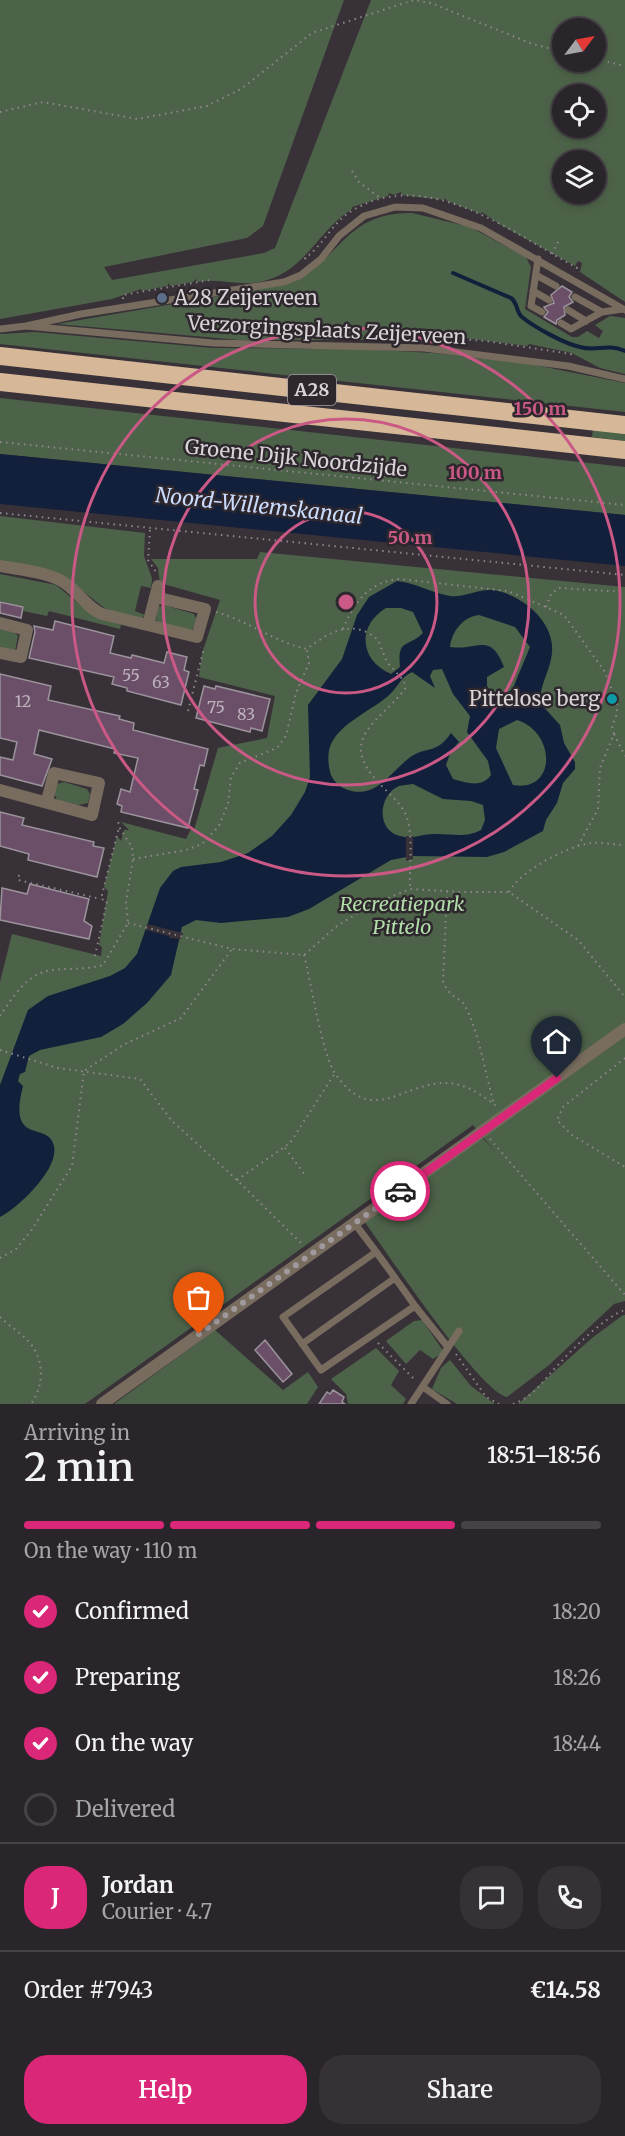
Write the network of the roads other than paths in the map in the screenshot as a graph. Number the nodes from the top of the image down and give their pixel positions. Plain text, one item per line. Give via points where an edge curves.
1 (538, 259) junction
2 (536, 275) junction
3 (556, 286) dead end
4 (533, 291) junction
5 (575, 297) dead end
6 (549, 300) dead end
7 (568, 310) dead end
8 (624, 310) edge
9 (542, 312) dead end
10 (602, 312) junction
11 (586, 321) junction
12 (561, 323) dead end
13 (26, 326) junction
14 (0, 329) edge
15 (0, 356) edge
16 (625, 379) edge
17 (0, 382) edge
18 (625, 425) edge
19 (625, 450) edge
20 (0, 566) edge
21 (0, 623) edge
22 (148, 625) junction
23 (0, 652) edge
24 (0, 790) edge
25 (47, 801) junction
26 (625, 1029) edge
27 (355, 1224) junction
28 (376, 1252) junction
29 (395, 1278) junction
30 (415, 1306) junction
31 (459, 1331) dead end
32 (302, 1344) junction
33 (447, 1346) junction
34 (423, 1387) junction
35 (102, 1404) edge
36 (411, 1404) edge
37 (447, 1404) edge

1 - 2 lane
1 - 8 lane, Verzorgingsplaats Zeijerveen
1 - 13 lane, Verzorgingsplaats Zeijerveen via 452,215 395,207 356,222 311,267 284,282
2 - 3 lane
2 - 4 lane
4 - 6 lane
4 - 9 lane via 531,306
5 - 10 lane
7 - 11 lane
8 - 10 lane
10 - 11 lane
11 - 12 lane via 571,329
13 - 14 lane, Verzorgingsplaats Zeijerveen
13 - 16 lane, Verzorgingsplaats Zeijerveen via 213,343 444,350 568,366
15 - 18 highway, A28
17 - 19 highway, A28
20 - 22 street via 59,580 93,610
21 - 23 street via 27,630 21,657
22 - 22 street via 157,592 205,609 197,637
24 - 25 street
25 - 25 street via 92,815 99,783 54,773
26 - 27 street
27 - 28 lane
27 - 35 street
28 - 29 lane
28 - 32 lane via 283,1317
29 - 30 lane
29 - 32 lane
30 - 32 lane via 321,1370
30 - 33 lane
31 - 33 lane
33 - 34 lane
34 - 36 lane
34 - 37 lane

